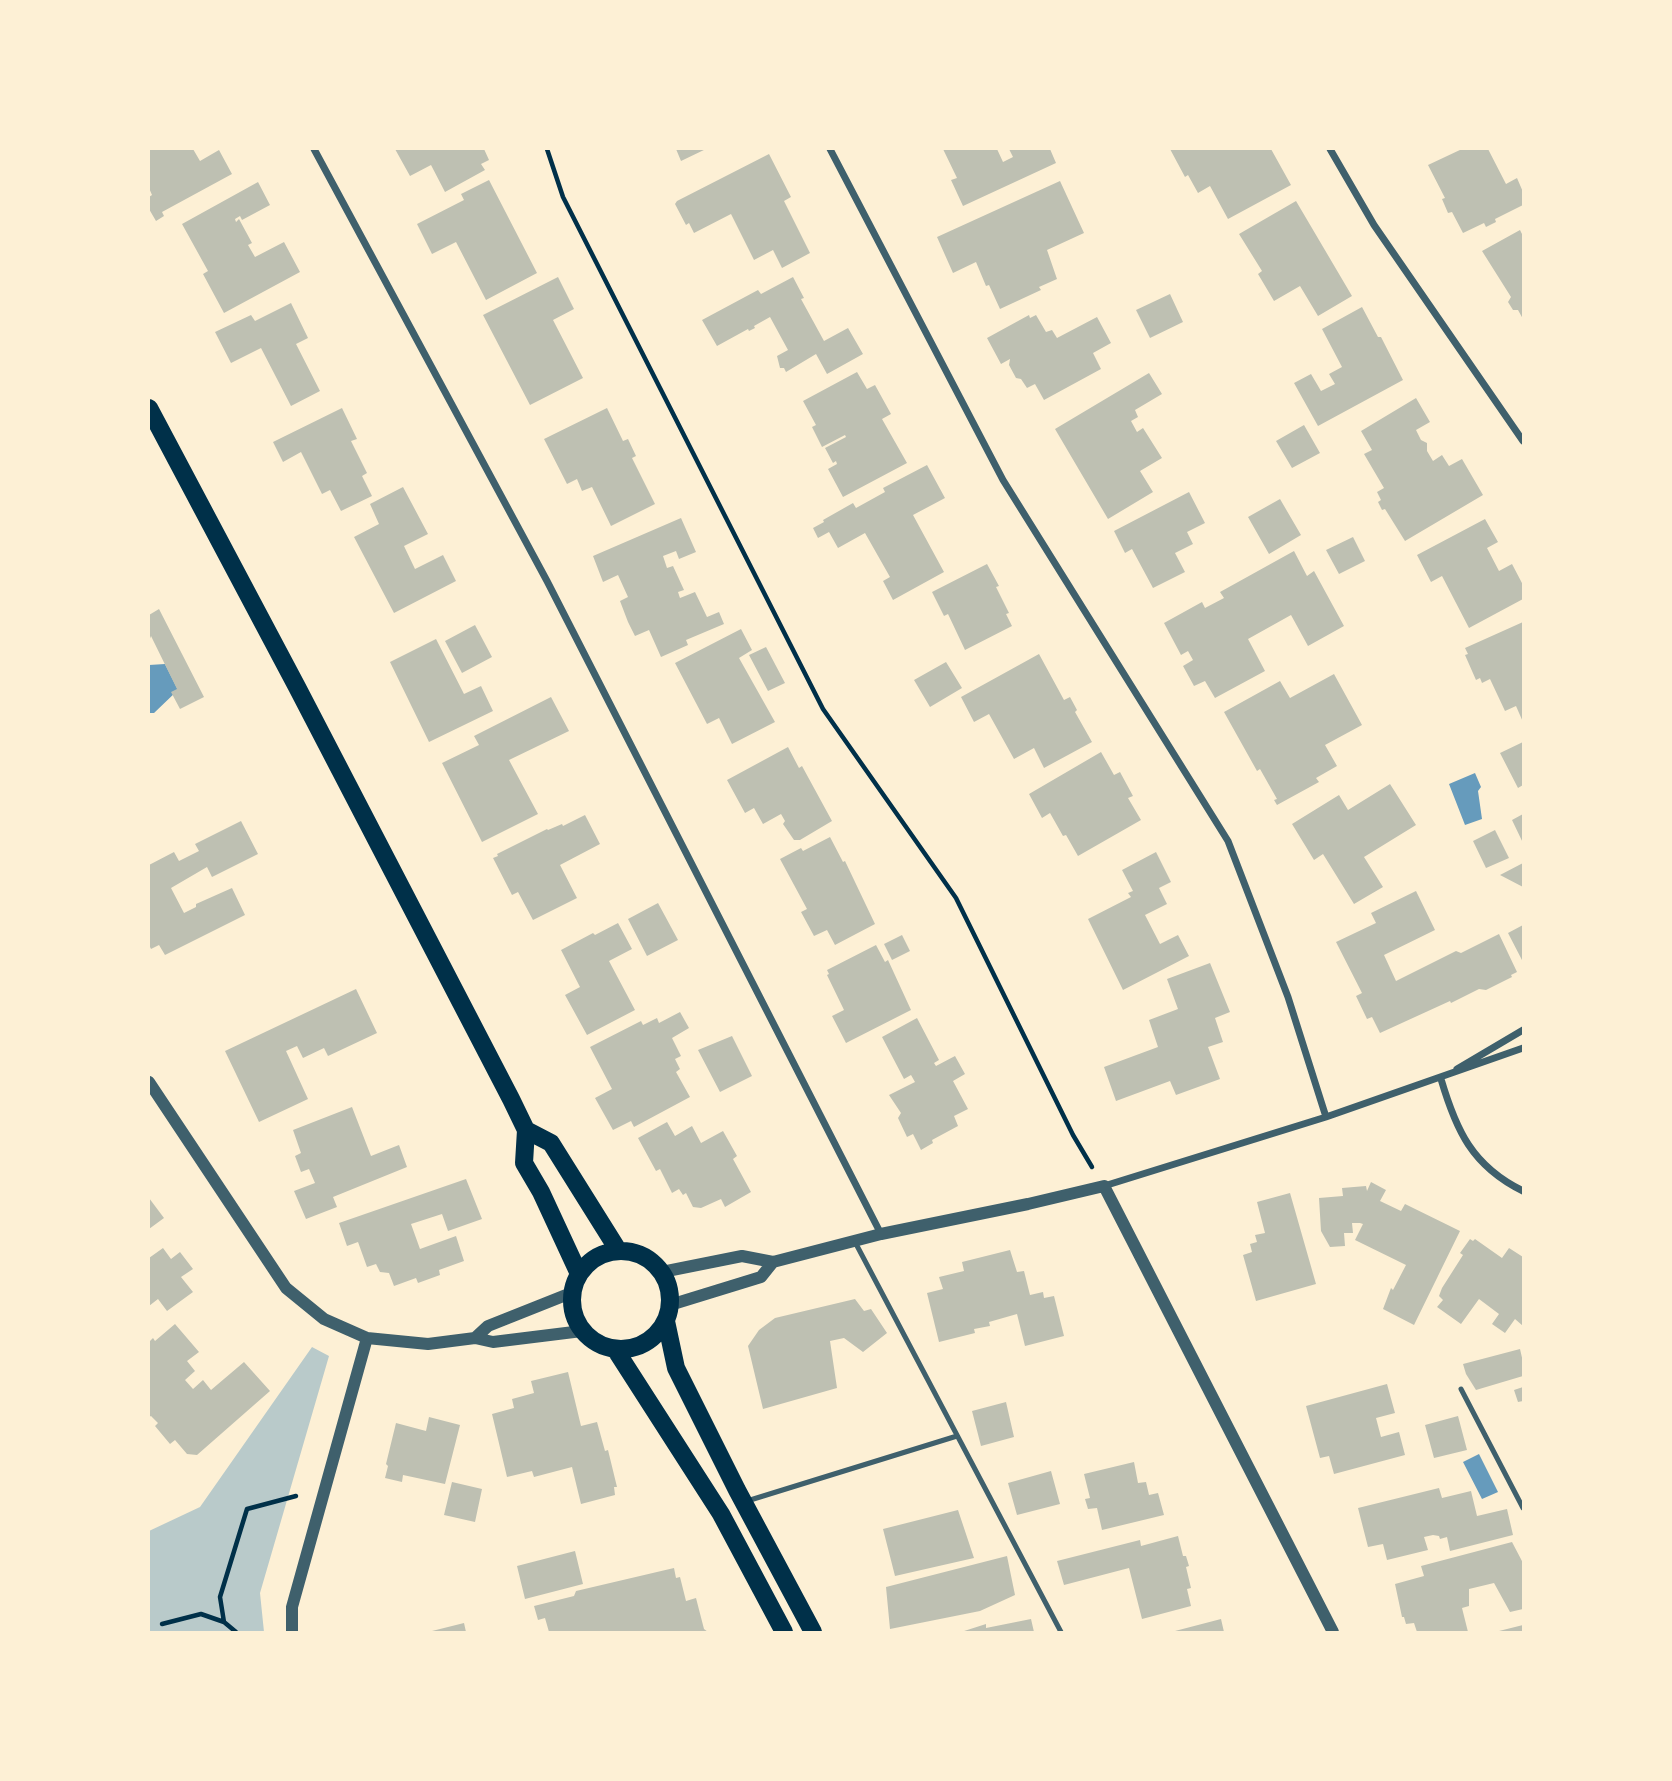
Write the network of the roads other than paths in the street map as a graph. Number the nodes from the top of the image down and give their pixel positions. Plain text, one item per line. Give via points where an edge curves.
1 (314, 149) edge
2 (830, 149) edge
3 (1330, 149) edge
4 (149, 408) edge
5 (1523, 440) edge
6 (1523, 1030) edge
7 (1523, 1048) edge
8 (1441, 1079) junction
9 (149, 1082) edge
10 (1326, 1118) junction
11 (526, 1130) junction
12 (1104, 1186) junction
13 (1523, 1191) edge
14 (881, 1234) junction
15 (854, 1241) junction
16 (618, 1250) junction
17 (773, 1262) junction
18 (662, 1272) junction
19 (579, 1273) junction
20 (571, 1293) junction
21 (668, 1313) junction
22 (582, 1331) junction
23 (367, 1338) junction
24 (475, 1338) junction
25 (615, 1349) junction
26 (1461, 1389) dead end
27 (957, 1436) junction
28 (743, 1502) junction
29 (1523, 1508) edge
30 (292, 1632) edge
31 (784, 1632) edge
32 (813, 1632) edge
33 (1061, 1632) edge
34 (1333, 1632) edge

1 - 14 street via 547,581
2 - 10 street via 1003,480 1228,841 1288,997
3 - 5 street via 1374,225
4 - 11 main road
6 - 8 street
7 - 8 street
8 - 10 street
8 - 13 street via 1453,1120 1476,1157
9 - 23 street via 286,1288 324,1319
10 - 12 street
11 - 16 main road via 551,1143
11 - 19 main road via 524,1163
12 - 14 street
12 - 34 street
14 - 15 street
15 - 17 street
15 - 27 lane
16 - 18 main road via 635,1252
16 - 19 main road via 601,1254
17 - 18 street via 742,1256
17 - 21 street via 761,1277
18 - 21 main road via 669,1288
19 - 20 main road
20 - 22 main road via 572,1310
20 - 24 street via 488,1326
21 - 25 main road via 645,1343
21 - 28 main road via 676,1368
22 - 24 street via 493,1342
22 - 25 main road via 600,1345
23 - 24 street via 428,1344
23 - 30 street via 292,1607
25 - 31 main road via 721,1514
26 - 29 lane
27 - 28 lane
27 - 33 lane
28 - 32 main road

